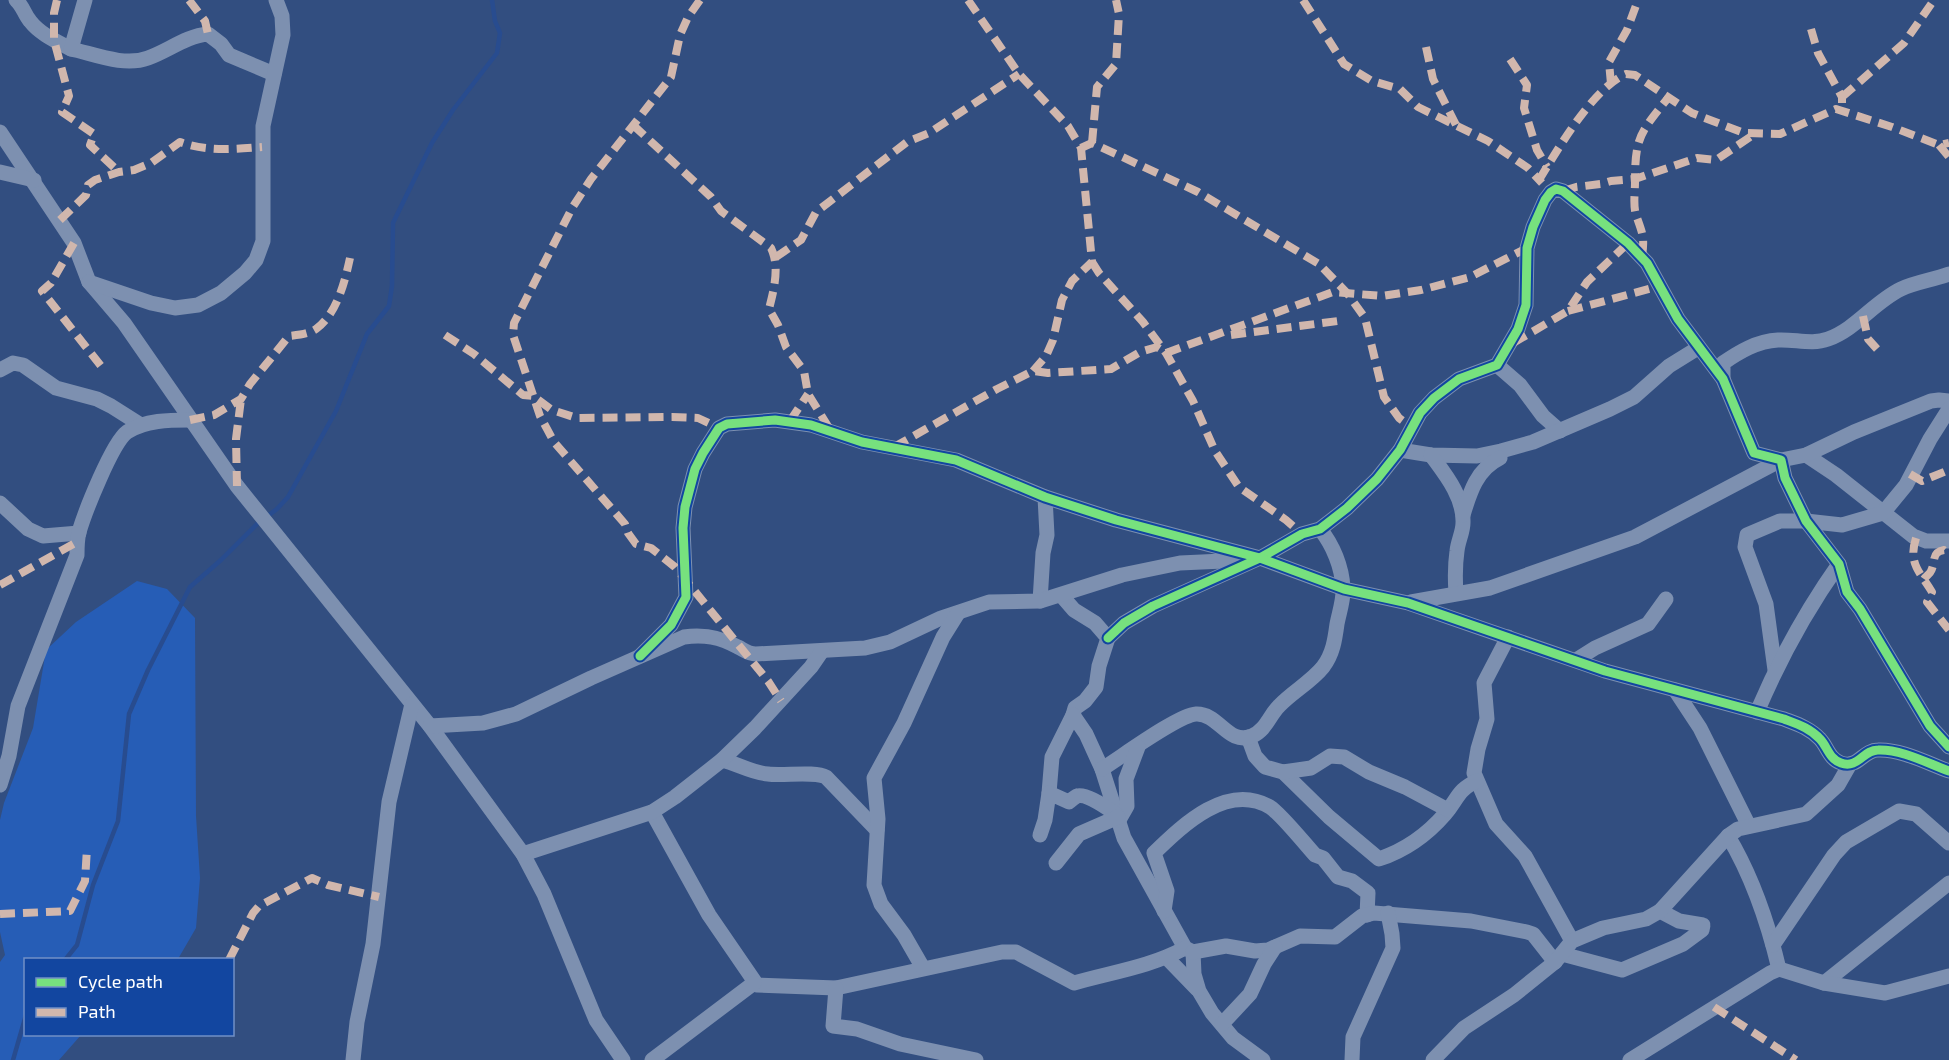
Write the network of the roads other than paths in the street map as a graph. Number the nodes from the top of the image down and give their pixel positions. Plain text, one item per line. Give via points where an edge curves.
1 (16, 0) edge
2 (85, 0) edge
3 (276, 0) edge
4 (71, 49) junction
5 (274, 74) junction
6 (0, 132) edge
7 (0, 172) edge
8 (34, 180) junction
9 (1949, 274) edge
10 (89, 282) junction
11 (1698, 348) junction
12 (1497, 365) junction
13 (0, 370) edge
14 (1723, 379) junction
15 (1949, 401) edge
16 (1949, 409) edge
17 (190, 420) junction
18 (141, 425) junction
19 (1560, 431) junction
20 (1400, 450) junction
21 (1431, 455) junction
22 (1806, 455) junction
23 (1500, 458) dead end
24 (1781, 460) junction
25 (1045, 497) junction
26 (0, 503) edge
27 (1882, 513) junction
28 (1463, 515) junction
29 (1806, 521) junction
30 (1320, 529) junction
31 (79, 533) junction
32 (1949, 541) edge
33 (1260, 558) junction
34 (1839, 564) junction
35 (1344, 589) junction
36 (1456, 593) junction
37 (1061, 595) junction
38 (1666, 598) dead end
39 (1040, 602) junction
40 (1408, 603) junction
41 (958, 613) junction
42 (1508, 637) junction
43 (1108, 638) junction
44 (822, 651) junction
45 (640, 656) junction
46 (1575, 660) junction
47 (1775, 670) junction
48 (1675, 690) junction
49 (412, 704) junction
50 (1757, 712) junction
51 (1073, 715) junction
52 (430, 726) junction
53 (1248, 737) junction
54 (1139, 745) junction
55 (1949, 747) edge
56 (4, 753) edge
57 (722, 760) junction
58 (1850, 764) junction
59 (1102, 769) junction
60 (1949, 771) edge
61 (1283, 772) junction
62 (1477, 781) junction
63 (0, 785) edge
64 (1049, 793) junction
65 (1448, 810) junction
66 (651, 812) junction
67 (1118, 817) junction
68 (1749, 826) junction
69 (877, 830) junction
70 (1040, 835) dead end
71 (1728, 836) junction
72 (1949, 843) edge
73 (523, 854) junction
74 (1056, 863) dead end
75 (1949, 883) edge
76 (1164, 911) junction
77 (1660, 911) junction
78 (1388, 913) junction
79 (1367, 915) junction
80 (1572, 941) junction
81 (1773, 945) junction
82 (1275, 947) junction
83 (1189, 950) junction
84 (1167, 958) junction
85 (1559, 958) junction
86 (923, 968) junction
87 (1779, 969) junction
88 (1949, 976) edge
89 (754, 983) junction
90 (1824, 983) junction
91 (836, 988) junction
92 (1199, 991) junction
93 (1222, 1024) junction
94 (353, 1060) edge
95 (622, 1060) edge
96 (652, 1060) edge
97 (976, 1060) edge
98 (1263, 1060) edge
99 (1352, 1060) edge
100 (1433, 1060) edge
101 (1630, 1060) edge

1 - 4 street via 42,33
2 - 4 street
3 - 5 street via 283,35
4 - 5 street via 122,61 145,59 196,35 208,34 229,55
5 - 10 street via 263,126 263,241 256,260 245,273 221,293 198,305 175,308
6 - 8 street
7 - 8 street
8 - 10 street via 74,243
9 - 14 street via 1900,289 1846,330 1826,340 1778,339 1737,352 1723,363
10 - 17 street via 124,323
11 - 12 street via 1642,256 1556,189 1545,200 1533,227 1527,248 1526,305 1518,329
11 - 14 street
11 - 19 street via 1664,370 1634,397
12 - 19 street
12 - 20 street via 1446,387 1420,413
13 - 18 street via 13,363 23,365 56,388 97,399
14 - 24 street via 1754,453
15 - 22 street via 1930,401 1892,415
16 - 27 street via 1906,484
17 - 18 street
17 - 49 street via 262,518
18 - 31 street via 116,444
19 - 21 street via 1477,456
20 - 21 street
20 - 30 street via 1363,494
21 - 28 street via 1453,485
22 - 24 street
22 - 27 street
23 - 28 street via 1488,464 1470,489
24 - 29 street via 1785,478
24 - 36 street via 1635,537 1490,588
25 - 33 street via 1127,524
25 - 39 street via 1047,535
25 - 45 street via 956,460 862,442 811,425 775,420 727,424 714,434 690,484 683,528 686,597 671,625
26 - 31 street via 28,529 43,536
27 - 29 street via 1842,525
27 - 32 street via 1918,539
28 - 36 street via 1457,548
29 - 34 street
29 - 47 street via 1780,521 1747,535 1745,547 1766,604
30 - 33 street via 1302,534
30 - 35 street via 1337,561
31 - 56 street via 77,555 18,706
33 - 35 street
33 - 37 street via 1180,563 1122,575
33 - 43 street via 1153,606 1124,622
34 - 47 street via 1811,604
34 - 55 street via 1847,592 1930,726
35 - 40 street
35 - 53 street via 1334,644 1324,665 1279,705 1262,729
36 - 40 street
37 - 39 street
37 - 43 street
38 - 46 street via 1648,624
39 - 41 street via 989,602
40 - 42 street
41 - 44 street via 890,642
41 - 69 street via 874,778
42 - 46 street
42 - 62 street via 1484,683 1487,718 1475,765
43 - 51 street via 1096,687
44 - 45 street via 748,654 730,643 701,634
44 - 57 street via 793,688
45 - 52 street via 516,714 483,723
46 - 48 street
47 - 50 street
48 - 50 street
48 - 68 street via 1700,728
49 - 52 street
49 - 94 street via 389,802 378,909
50 - 58 street via 1805,726 1832,757
51 - 59 street
51 - 64 street via 1052,757
52 - 73 street
53 - 54 street via 1229,734 1199,713
53 - 61 street via 1255,756 1265,767
54 - 59 street
54 - 67 street via 1126,779 1127,806
56 - 63 street
57 - 66 street
57 - 69 street via 765,774 820,774
58 - 60 street via 1874,750 1889,750
58 - 68 street via 1839,785 1806,814
59 - 67 street
61 - 65 street via 1311,768 1330,756 1344,757
61 - 65 street via 1378,859 1400,852 1428,832
62 - 65 street via 1466,786
62 - 80 street via 1496,824 1525,856
64 - 67 street via 1069,802 1083,796
64 - 70 street
66 - 73 street
66 - 89 street via 709,915
67 - 74 street via 1079,834
67 - 76 street via 1124,838
68 - 71 street
69 - 86 street via 874,885 881,904
71 - 77 street
71 - 81 street via 1743,861
72 - 81 street via 1916,814 1899,811 1890,816 1846,842 1834,855
73 - 95 street via 597,1020
75 - 90 street
76 - 79 street via 1167,891 1154,853 1179,828 1224,801 1248,799 1271,808 1338,877 1352,881 1368,893
76 - 83 street
77 - 80 street via 1646,919 1603,928
77 - 85 street via 1679,921 1703,925 1702,930 1683,944 1622,970
78 - 79 street
78 - 85 street via 1471,921 1527,932
78 - 99 street via 1393,948 1353,1037
79 - 82 street via 1335,937 1300,936
80 - 85 street
81 - 87 street
82 - 83 street via 1255,951 1226,946
82 - 93 street via 1250,994
83 - 84 street
83 - 92 street
84 - 86 street via 1074,983 1016,952
84 - 92 street
85 - 100 street via 1514,995 1464,1028
86 - 91 street
87 - 90 street
87 - 101 street
88 - 90 street via 1885,993
89 - 91 street via 767,987
89 - 96 street
91 - 97 street via 833,1026
92 - 93 street
93 - 98 street via 1233,1038

